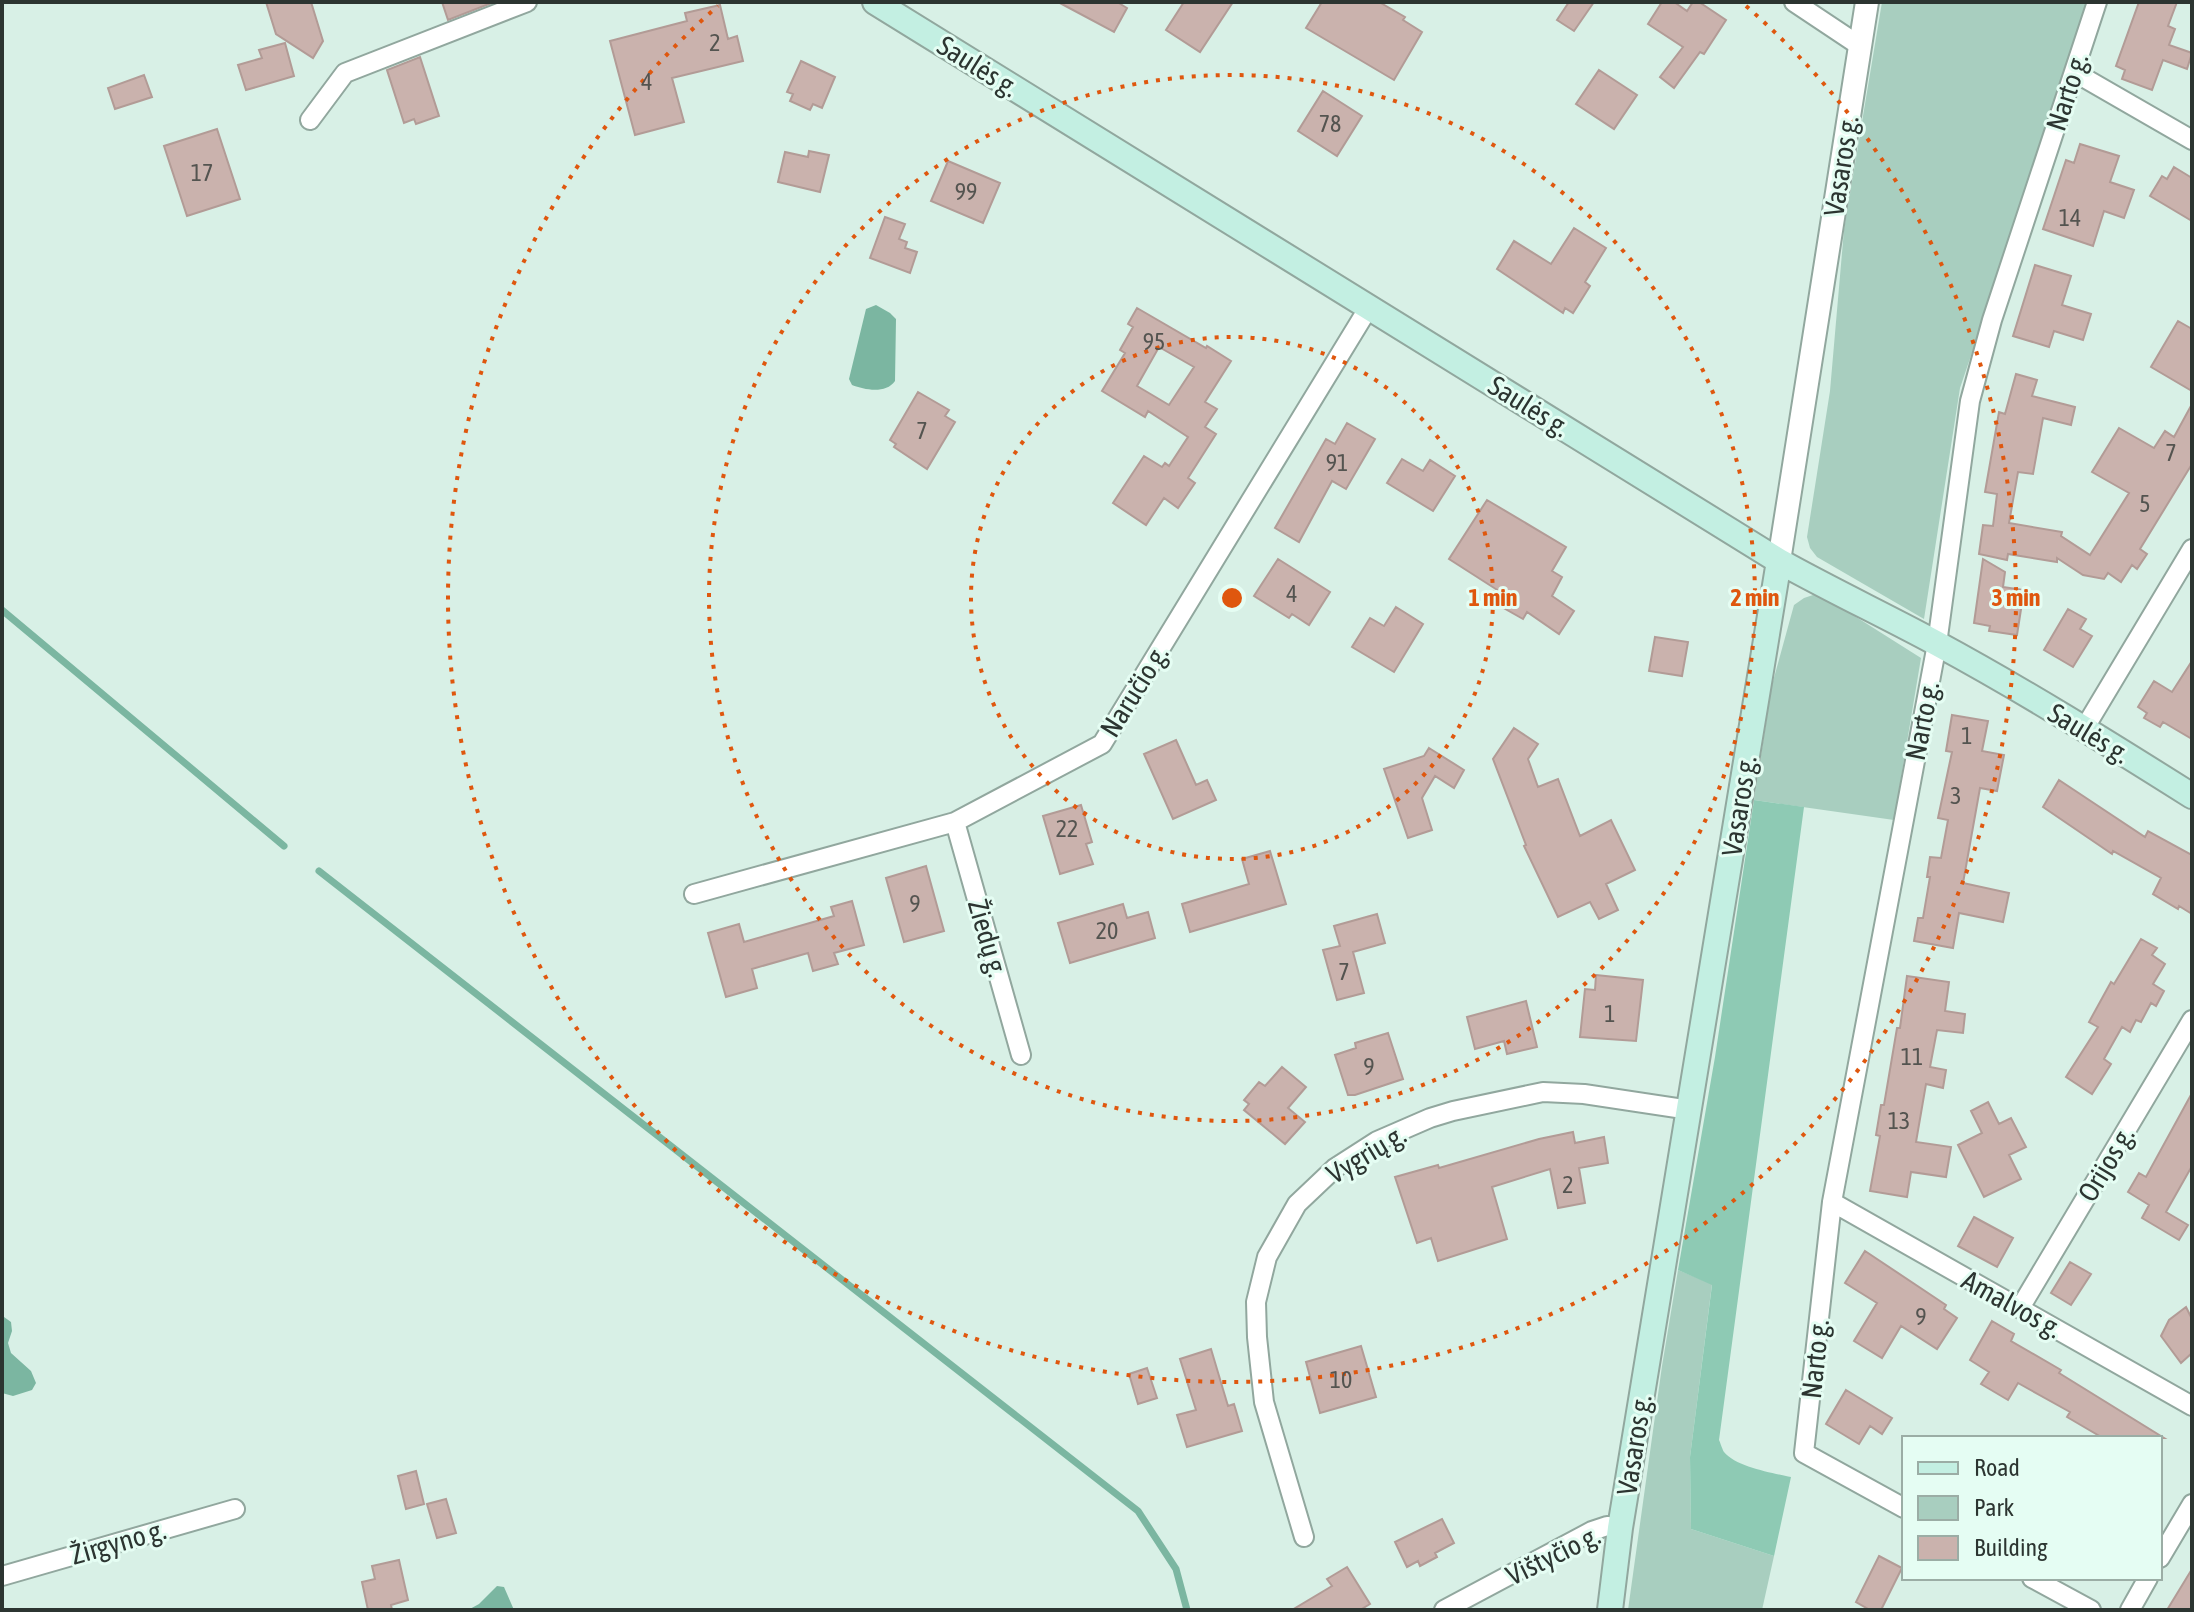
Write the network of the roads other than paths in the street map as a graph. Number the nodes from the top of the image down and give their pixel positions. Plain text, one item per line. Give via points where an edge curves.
1 (527, 2) edge
2 (875, 2) edge
3 (1794, 2) edge
4 (1867, 2) edge
5 (2097, 2) edge
6 (1860, 46) junction
7 (2074, 72) junction
8 (310, 120) dead end
9 (2192, 140) edge
10 (1369, 307) junction
11 (2192, 549) edge
12 (1779, 561) junction
13 (1937, 644) junction
14 (2084, 729) junction
15 (2192, 796) edge
16 (955, 822) junction
17 (694, 894) dead end
18 (2192, 1020) edge
19 (1021, 1055) dead end
20 (1690, 1110) junction
21 (1832, 1202) junction
22 (2020, 1308) junction
23 (2192, 1406) edge
24 (2192, 1504) edge
25 (1902, 1507) edge
26 (235, 1509) dead end
27 (1620, 1528) junction
28 (1304, 1537) dead end
29 (2162, 1555) edge
30 (2, 1576) edge
31 (2036, 1580) edge
32 (2147, 1580) edge
33 (1444, 1610) edge
34 (1610, 1610) edge
35 (2091, 1610) edge
36 (2130, 1610) edge

1 - 8 street via 345,73
2 - 10 main road, Saulės g.
3 - 6 street
4 - 6 street, Vasaros g.
5 - 7 street, Narto g.
6 - 12 street, Vasaros g.
7 - 9 street
7 - 13 street, Narto g. via 1970,401
10 - 12 main road, Saulės g.
10 - 16 street, Naručio g. via 1102,744
11 - 14 street
12 - 13 main road, Saulės g.
12 - 20 main road, Vasaros g.
13 - 14 main road, Saulės g.
13 - 21 street, Narto g.
14 - 15 main road, Saulės g.
16 - 17 street, Naručio g.
16 - 19 street, Žiedų g.
18 - 22 street, Orijos g.
20 - 27 main road, Vasaros g.
20 - 28 street, Vygrių g. via 1543,1092 1482,1104 1430,1118 1377,1141 1335,1168 1297,1204 1267,1257 1256,1302 1264,1402
21 - 22 street, Amalvos g.
21 - 25 street, Narto g. via 1804,1453
22 - 23 street, Amalvos g.
24 - 29 street
26 - 30 street, Žirgyno g.
27 - 33 street, Vištyčio g. via 1592,1531
27 - 34 main road, Vasaros g.
31 - 35 street
32 - 36 street

